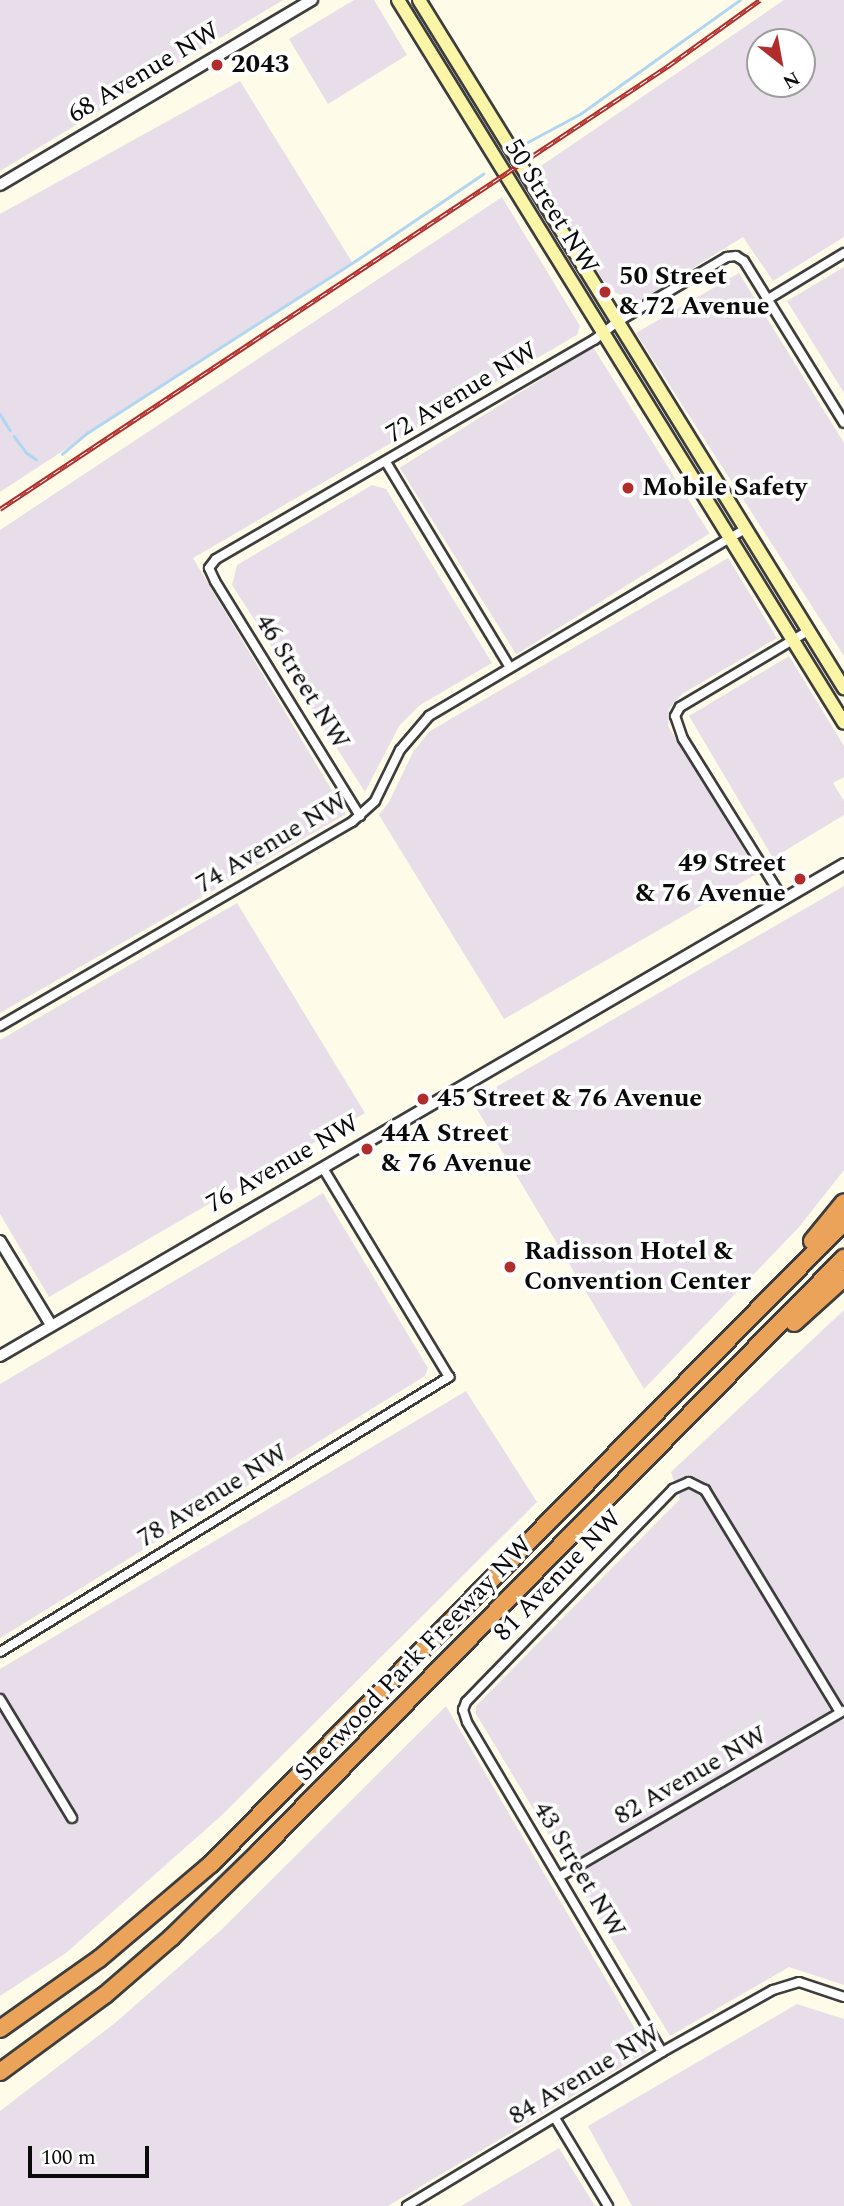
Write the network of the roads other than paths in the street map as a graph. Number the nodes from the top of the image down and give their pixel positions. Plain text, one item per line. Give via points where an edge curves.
1 (312, 0) edge
2 (398, 0) edge
3 (419, 0) edge
4 (0, 185) edge
5 (844, 253) edge
6 (768, 299) junction
7 (617, 323) junction
8 (603, 335) junction
9 (844, 423) edge
10 (386, 462) junction
11 (745, 529) junction
12 (729, 538) junction
13 (209, 568) joint
14 (808, 631) junction
15 (793, 641) junction
16 (509, 666) junction
17 (844, 688) edge
18 (844, 723) edge
19 (360, 817) junction
20 (844, 864) edge
21 (783, 899) junction
22 (0, 1026) edge
23 (323, 1168) junction
24 (844, 1202) edge
25 (844, 1222) edge
26 (0, 1241) edge
27 (844, 1258) edge
28 (844, 1278) edge
29 (784, 1283) junction
30 (51, 1325) junction
31 (749, 1354) junction
32 (0, 1356) edge
33 (0, 1652) edge
34 (0, 1699) edge
35 (463, 1707) joint
36 (842, 1711) edge
37 (72, 1818) dead end
38 (559, 1877) junction
39 (844, 1997) edge
40 (0, 2029) edge
41 (662, 2052) junction
42 (0, 2072) edge
43 (555, 2118) junction
44 (407, 2206) edge
45 (608, 2206) edge

1 - 4 street, 68 Avenue NW
2 - 8 main road, 50 Street NW
3 - 7 main road, 50 Street NW
5 - 6 street
6 - 7 street, 72 Avenue NW via 736,256 721,260
6 - 9 street
7 - 8 street, 72 Avenue NW
7 - 11 main road, 50 Street NW
8 - 10 street, 72 Avenue NW
8 - 12 main road, 50 Street NW
10 - 13 street, 72 Avenue NW via 216,559
10 - 16 street
11 - 12 street, 74 Avenue NW
11 - 14 main road, 50 Street NW
12 - 15 main road, 50 Street NW
12 - 16 street, 74 Avenue NW
13 - 19 street, 46 Street NW
14 - 15 street
14 - 17 main road, 50 Street NW
15 - 18 main road, 50 Street NW
15 - 21 street via 680,707 675,716 683,739
16 - 19 street, 74 Avenue NW via 418,726 400,750 375,801
19 - 22 street, 74 Avenue NW
20 - 21 street, 76 Avenue NW
21 - 23 street, 76 Avenue NW
23 - 30 street, 76 Avenue NW
23 - 33 street, 78 Avenue NW via 449,1377
24 - 29 highway
25 - 29 highway, Sherwood Park Freeway NW
26 - 30 street
27 - 31 highway, Sherwood Park Freeway NW
28 - 31 highway via 775,1340
29 - 40 highway, Sherwood Park Freeway NW via 211,1864 99,1959
30 - 32 street, 76 Avenue NW
31 - 42 highway, Sherwood Park Freeway NW via 172,1937 105,1995
34 - 37 street
35 - 36 street, 81 Avenue NW via 673,1489 689,1482 705,1490
35 - 38 street, 43 Street NW via 467,1722
36 - 38 street, 82 Avenue NW
38 - 41 street, 43 Street NW
39 - 41 street, 84 Avenue NW via 799,1982 788,1984
41 - 43 street, 84 Avenue NW
43 - 44 street, 84 Avenue NW
43 - 45 street

